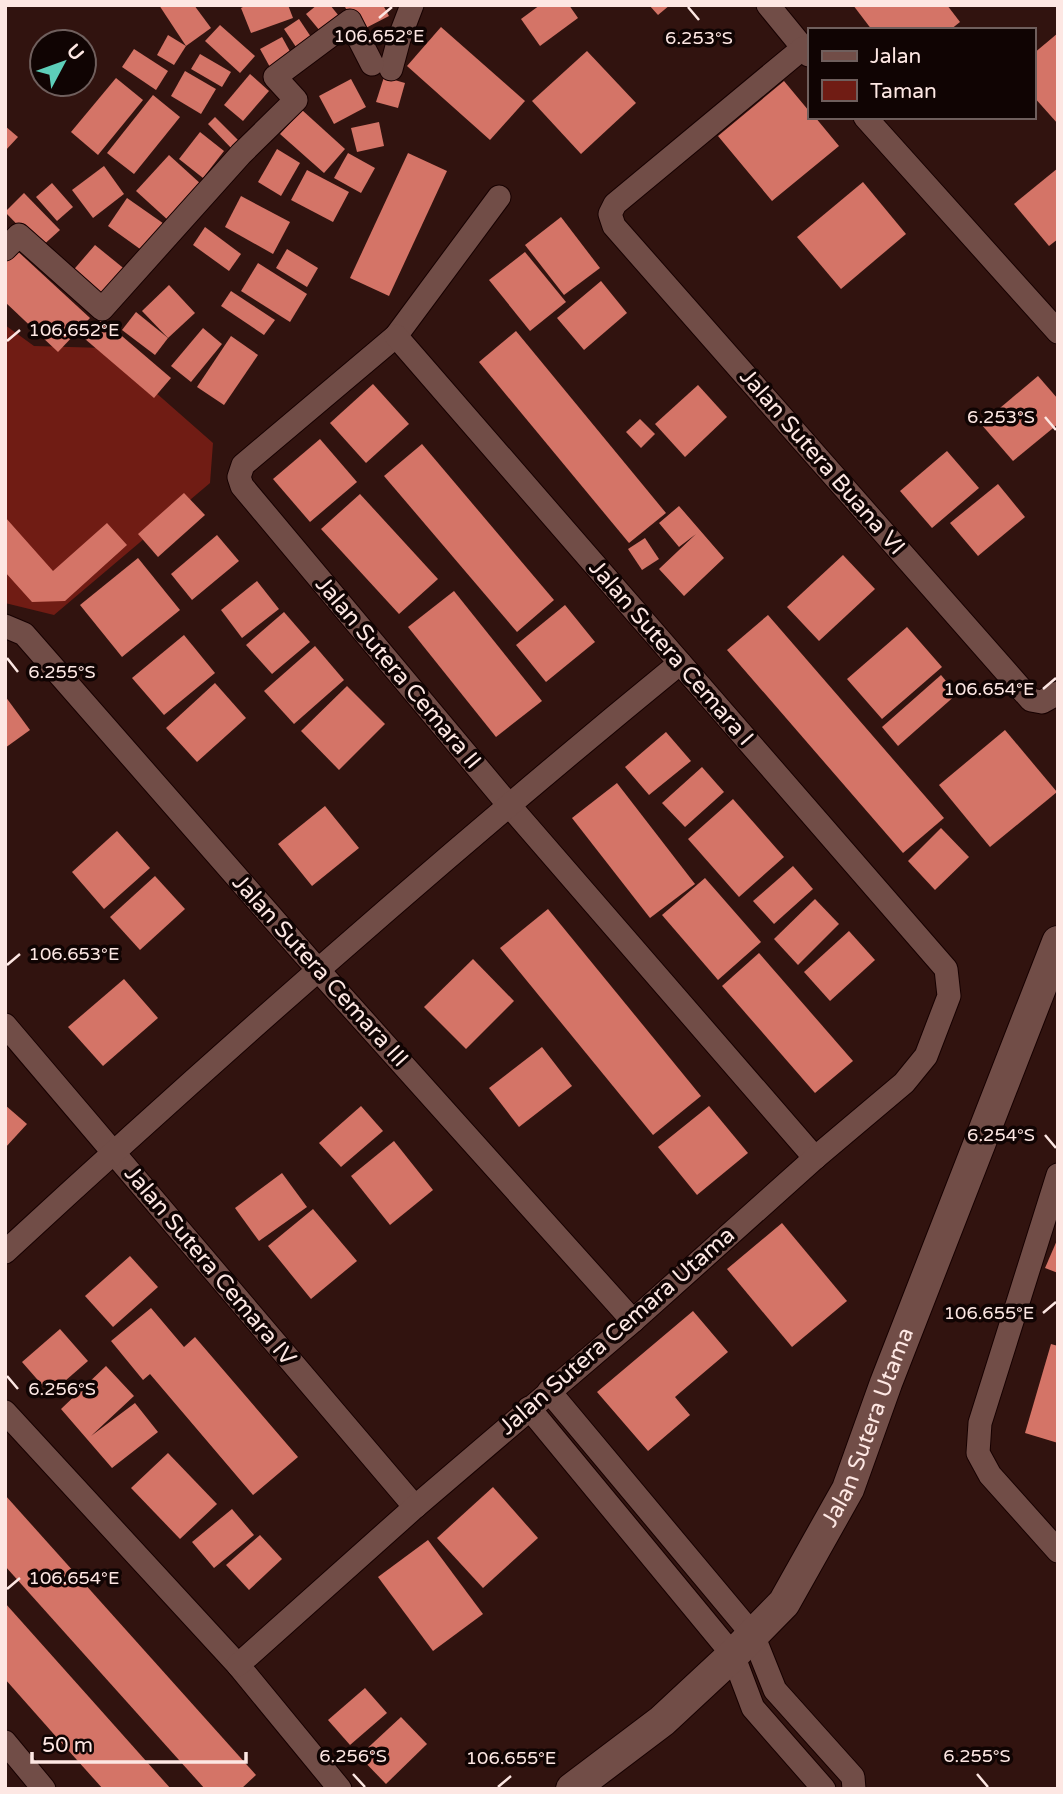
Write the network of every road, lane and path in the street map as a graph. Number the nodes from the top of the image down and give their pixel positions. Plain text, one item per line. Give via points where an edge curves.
1 (412, 5) edge
2 (768, 5) edge
3 (806, 51) edge
4 (867, 119) edge
5 (499, 197) dead end
6 (5, 249) edge
7 (1058, 332) edge
8 (396, 336) junction
9 (5, 625) edge
10 (680, 663) junction
11 (1050, 698) edge
12 (508, 804) junction
13 (1058, 942) edge
14 (946, 969) joint
15 (319, 971) junction
16 (5, 1025) edge
17 (114, 1152) junction
18 (815, 1158) junction
19 (1058, 1175) edge
20 (5, 1252) edge
21 (633, 1321) junction
22 (549, 1391) junction
23 (529, 1408) junction
24 (5, 1412) edge
25 (415, 1507) junction
26 (1058, 1551) edge
27 (743, 1645) junction
28 (238, 1665) junction
29 (5, 1742) edge
30 (44, 1789) edge
31 (340, 1789) edge
32 (572, 1789) edge
33 (824, 1789) edge
34 (853, 1789) edge

1 - 6 street via 381,66 350,21 275,77 296,100 241,154 102,309 19,235
2 - 3 street
3 - 11 street, Jalan Sutera Buana VI via 615,204 610,214 614,226 1031,700
4 - 7 street
5 - 8 street, Jalan Sutera Cemara II
8 - 10 street, Jalan Sutera Cemara I
8 - 12 street, Jalan Sutera Cemara II via 243,465 239,477 250,497
9 - 15 street, Jalan Sutera Cemara III via 24,634
10 - 12 street
10 - 14 street, Jalan Sutera Cemara I
12 - 15 street
12 - 18 street, Jalan Sutera Cemara II
13 - 27 street, Jalan Sutera Utama via 848,1489 783,1603
14 - 18 street, Jalan Sutera Cemara Utama via 949,996 926,1056 904,1083
15 - 17 street
15 - 21 street, Jalan Sutera Cemara III
16 - 17 street, Jalan Sutera Cemara IV
17 - 20 street
17 - 25 street, Jalan Sutera Cemara IV
18 - 21 street, Jalan Sutera Cemara Utama
19 - 26 street via 980,1423 978,1453 990,1475
21 - 22 street, Jalan Sutera Cemara Utama
22 - 23 street, Jalan Sutera Cemara Utama
22 - 27 street
23 - 25 street, Jalan Sutera Cemara Utama
23 - 27 street
24 - 28 street
25 - 28 street, Jalan Sutera Cemara Utama
27 - 32 street, Jalan Sutera Utama via 662,1721
27 - 33 street via 752,1708
27 - 34 street via 775,1690 853,1777
28 - 31 street
29 - 30 street

